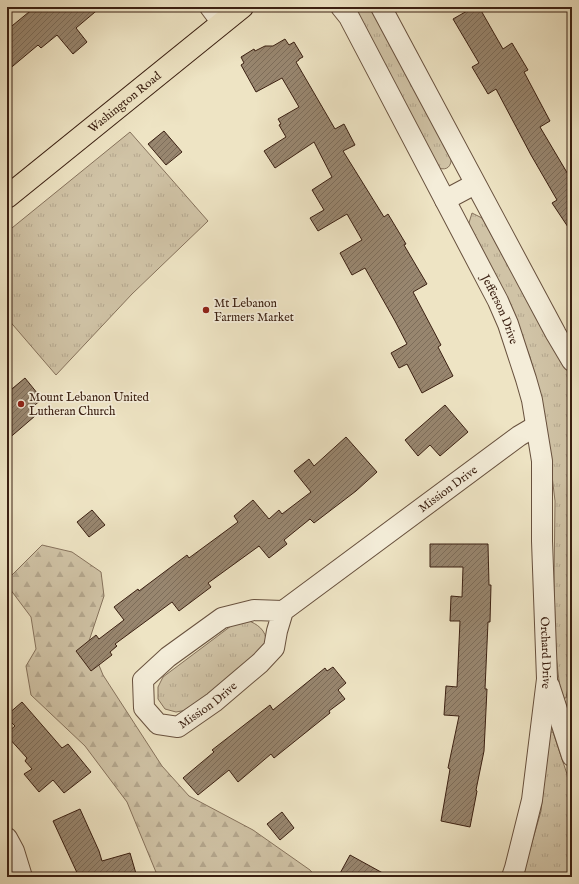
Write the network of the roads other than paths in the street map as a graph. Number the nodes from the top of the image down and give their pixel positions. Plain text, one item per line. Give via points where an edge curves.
1 (242, 7) edge
2 (341, 7) edge
3 (381, 7) edge
4 (216, 15) edge
5 (475, 184) junction
6 (7, 197) edge
7 (445, 200) junction
8 (572, 361) edge
9 (536, 426) junction
10 (284, 611) junction
11 (547, 679) junction
12 (572, 756) edge
13 (7, 838) edge
14 (22, 877) edge
15 (512, 877) edge

1 - 4 main road, Washington Road
2 - 7 street, Jefferson Drive via 349,17
3 - 5 street
4 - 6 main road, Washington Road
5 - 7 street
5 - 8 street
7 - 9 street, Jefferson Drive via 508,324 532,400
9 - 10 street, Mission Drive
9 - 11 street, Orchard Drive via 542,461
10 - 10 street, Mission Drive via 254,610 222,618 168,657 143,680 144,708 158,724 178,727 190,719 219,698 274,648
11 - 12 street
11 - 15 street, Orchard Drive via 532,800
13 - 14 street

